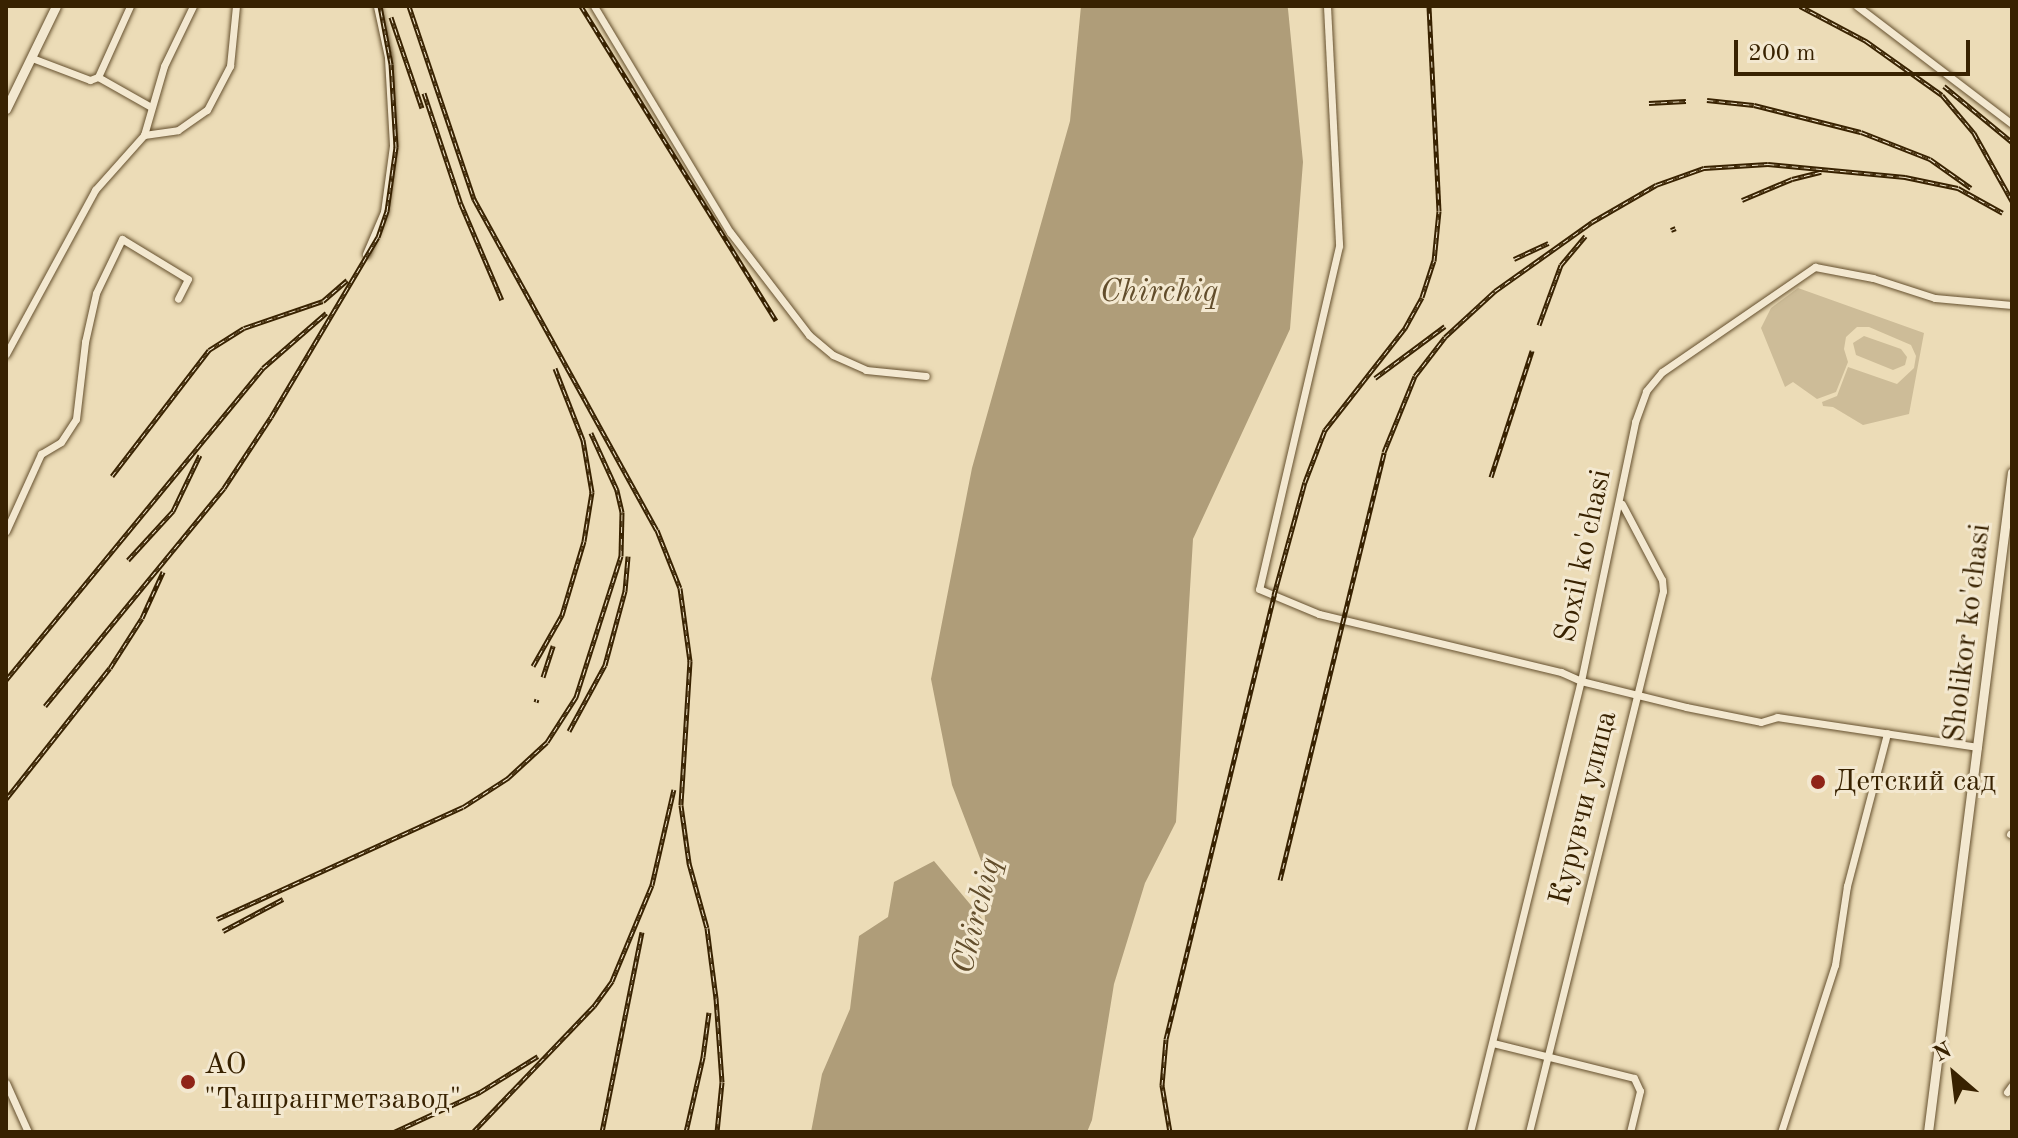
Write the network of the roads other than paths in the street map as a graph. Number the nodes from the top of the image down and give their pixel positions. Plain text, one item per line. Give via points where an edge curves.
1 (56, 6) edge
2 (130, 6) edge
3 (193, 6) edge
4 (236, 6) edge
5 (377, 6) edge
6 (594, 6) edge
7 (1327, 6) edge
8 (1857, 6) edge
9 (32, 58) junction
10 (98, 77) junction
11 (151, 107) junction
12 (6, 109) edge
13 (2012, 124) edge
14 (144, 135) junction
15 (366, 254) dead end
16 (178, 299) dead end
17 (2012, 305) edge
18 (6, 354) edge
19 (926, 376) dead end
20 (2012, 472) edge
21 (1621, 503) junction
22 (6, 531) edge
23 (1581, 681) junction
24 (1637, 693) junction
25 (1887, 733) junction
26 (1978, 747) junction
27 (1493, 1043) junction
28 (1547, 1056) junction
29 (6, 1083) edge
30 (28, 1132) edge
31 (1470, 1132) edge
32 (1529, 1132) edge
33 (1630, 1132) edge
34 (1781, 1132) edge
35 (1928, 1132) edge

1 - 9 street
2 - 10 street
3 - 11 street
4 - 14 street via 230,66 207,110 178,130
5 - 15 street via 388,57 393,145 384,212
6 - 19 street via 730,232 809,335 833,355 866,370
7 - 23 street via 1339,246 1259,589 1319,614
8 - 13 street
9 - 10 street via 90,80
9 - 12 street
10 - 11 street
11 - 14 street
14 - 18 street via 87,200
16 - 22 street via 188,279 122,239 96,293 76,419 61,442 41,454
17 - 21 street, Soxil ko'chasi via 1935,298 1815,267 1653,381 1635,422
20 - 26 street, Sholikor ko'chasi
21 - 23 street, Soxil ko'chasi
21 - 24 street, Курувчи улица via 1663,591
23 - 24 street
23 - 27 street, Soxil ko'chasi
24 - 25 street via 1761,722 1777,717
24 - 28 street, Курувчи улица
25 - 26 street
25 - 34 street via 1847,886 1828,991
26 - 35 street, Sholikor ko'chasi
27 - 28 street
27 - 31 street, Soxil ko'chasi
28 - 32 street, Курувчи улица
28 - 33 street via 1634,1078 1640,1091
29 - 30 street

